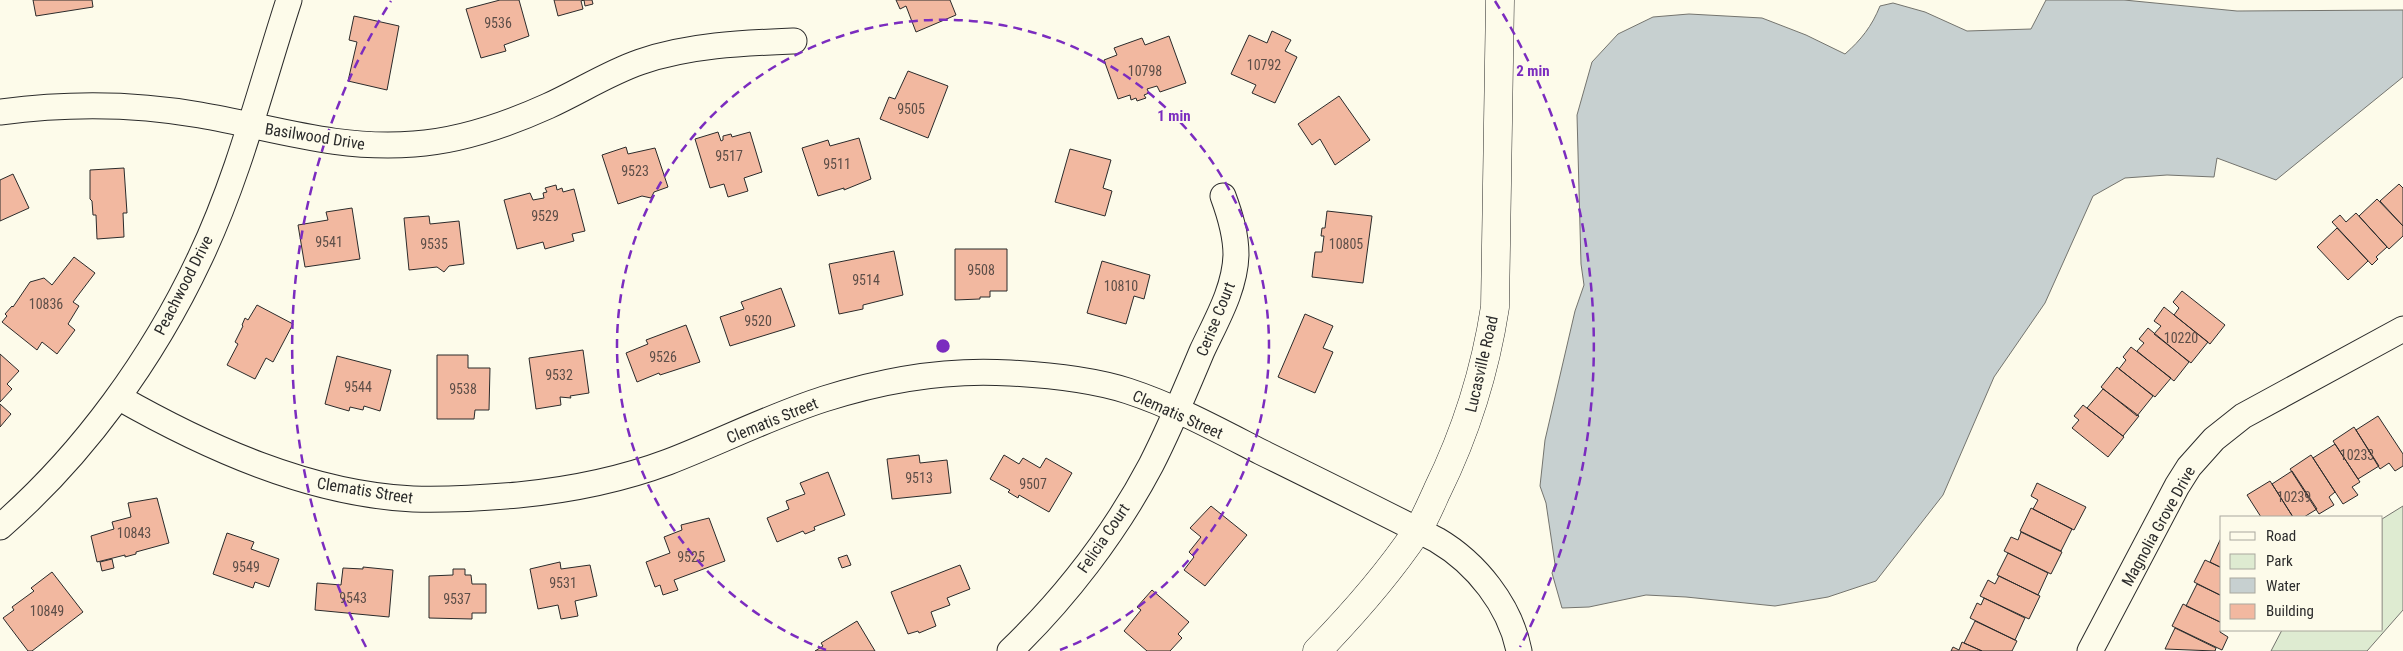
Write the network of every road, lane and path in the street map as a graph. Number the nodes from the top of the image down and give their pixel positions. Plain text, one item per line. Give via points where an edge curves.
1 (289, 0) edge
2 (1500, 0) edge
3 (794, 41) dead end
4 (0, 112) edge
5 (249, 125) junction
6 (1223, 196) dead end
7 (2403, 329) edge
8 (118, 396) junction
9 (1177, 410) junction
10 (0, 527) edge
11 (1418, 530) junction
12 (1010, 651) edge
13 (1317, 651) edge
14 (1519, 651) edge
15 (2090, 651) edge

1 - 5 street, Peachwood Drive
2 - 11 street, Lucasville Road via 1495,307 1490,341 1476,398 1456,452
3 - 5 street, Basilwood Drive via 739,43 642,61 499,126 447,140 359,146
4 - 5 street, Basilwood Drive via 44,106 102,104 160,108
5 - 8 street, Peachwood Drive via 229,188 201,258 166,324
6 - 9 street, Cerise Court via 1232,223 1236,255 1230,287
7 - 15 street, Magnolia Grove Drive via 2243,416 2214,439 2177,486
8 - 9 street, Clematis Street via 177,430 239,458 304,479 370,494 412,499 557,491 612,479 665,463 822,400 901,380 954,372 1008,372 1073,379 1126,391
8 - 10 street, Peachwood Drive via 74,451
9 - 11 street, Clematis Street
9 - 12 street, Felicia Court via 1150,466 1079,575
11 - 13 street, Lucasville Road via 1351,616
11 - 14 street, Clematis Street via 1457,552 1488,585 1506,614

